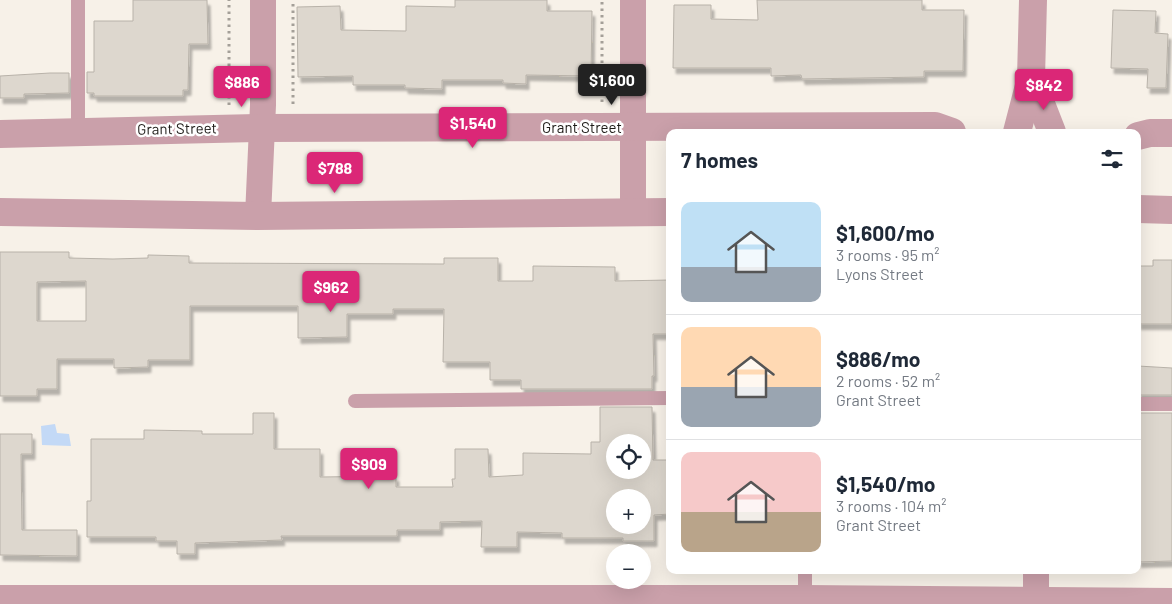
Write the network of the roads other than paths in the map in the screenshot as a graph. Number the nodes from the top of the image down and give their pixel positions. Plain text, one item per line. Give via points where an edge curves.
1 (78, 0) edge
2 (263, 0) edge
3 (633, 0) edge
4 (1033, 0) edge
5 (1031, 78) junction
6 (261, 128) junction
7 (633, 128) junction
8 (944, 129) edge
9 (1019, 129) edge
10 (1050, 129) edge
11 (78, 131) junction
12 (1172, 133) edge
13 (0, 134) edge
14 (1141, 135) edge
15 (1141, 209) edge
16 (1172, 210) edge
17 (0, 212) edge
18 (633, 212) junction
19 (666, 212) edge
20 (258, 216) junction
21 (666, 398) edge
22 (355, 401) dead end
23 (1141, 404) edge
24 (1172, 404) edge
25 (805, 574) edge
26 (1036, 574) edge
27 (0, 598) edge
28 (806, 598) junction
29 (80, 601) edge
30 (320, 601) edge
31 (771, 601) edge
32 (1172, 601) edge
33 (1036, 602) edge

1 - 11 lane
2 - 6 street
3 - 7 street
4 - 5 street
5 - 9 street
5 - 10 street
6 - 7 street, Grant Street
6 - 11 street, Grant Street
6 - 20 street
7 - 8 street, Grant Street via 936,126
7 - 18 street
11 - 13 street, Grant Street
12 - 14 street
15 - 16 street
17 - 20 street
18 - 19 street
18 - 20 street
21 - 22 lane
23 - 24 lane
25 - 28 lane
26 - 33 street
27 - 29 street
28 - 31 street
28 - 33 street
29 - 30 street
30 - 31 street
32 - 33 street

